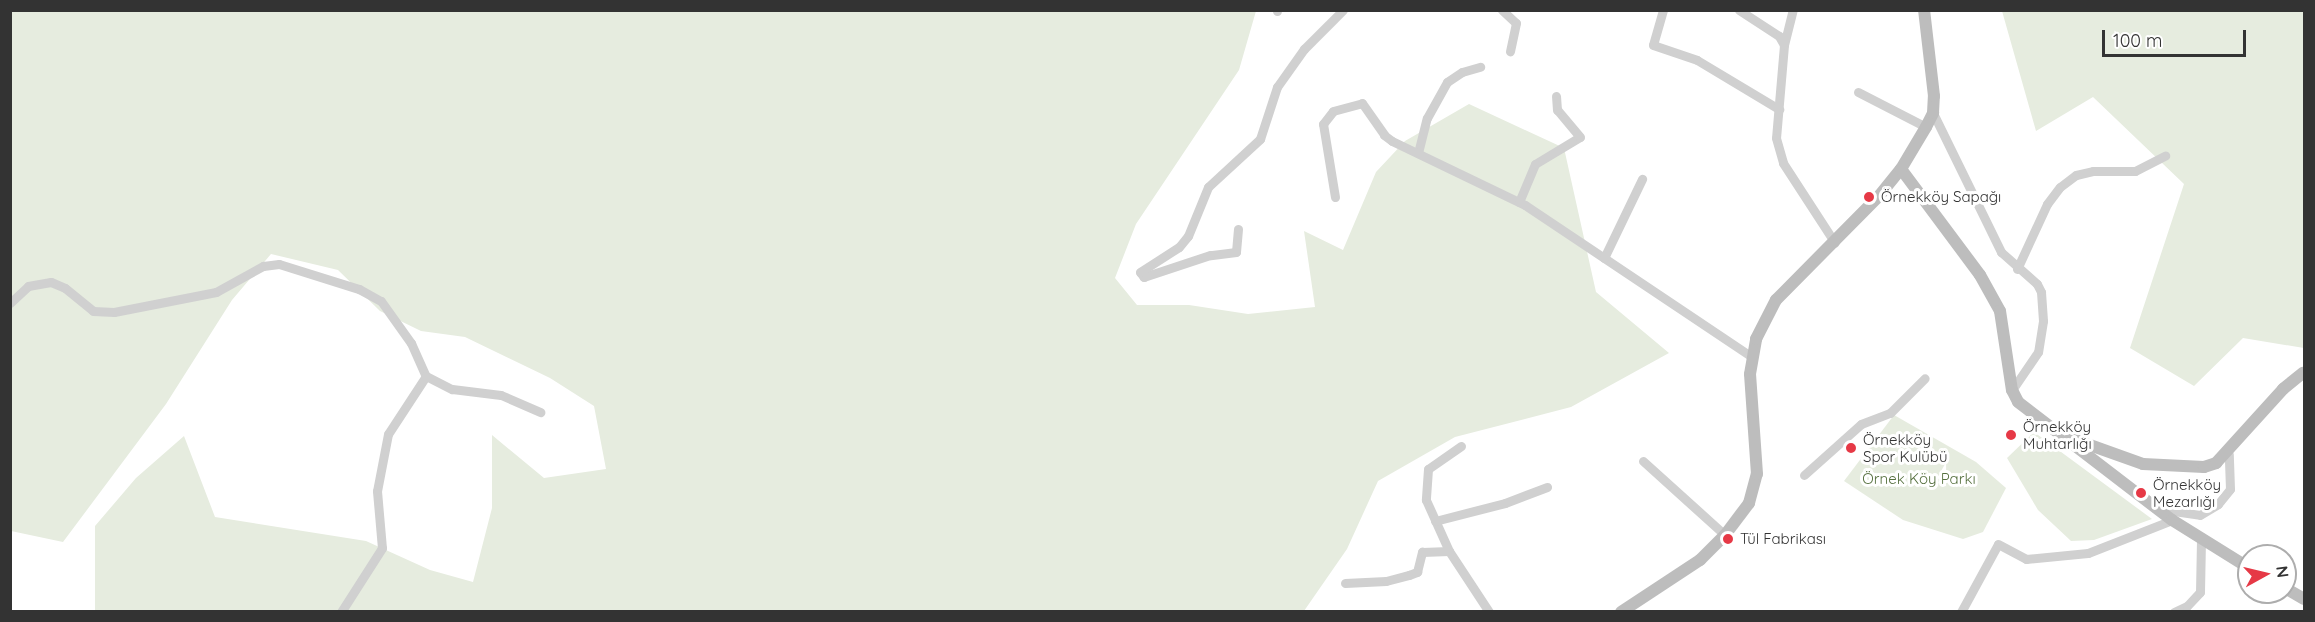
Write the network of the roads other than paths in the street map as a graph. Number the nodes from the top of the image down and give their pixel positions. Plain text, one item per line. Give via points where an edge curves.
1 (1343, 10) edge
2 (1502, 10) edge
3 (1663, 10) edge
4 (1740, 10) edge
5 (1793, 10) edge
6 (1924, 10) edge
7 (1784, 45) junction
8 (1510, 51) dead end
9 (1480, 67) dead end
10 (1858, 92) dead end
11 (1556, 96) dead end
12 (1779, 109) junction
13 (1933, 113) junction
14 (1926, 127) junction
15 (1418, 153) junction
16 (2165, 156) dead end
17 (1901, 169) junction
18 (1641, 179) dead end
19 (1335, 197) dead end
20 (1519, 202) junction
21 (1238, 229) dead end
22 (1835, 243) junction
23 (1604, 258) junction
24 (2017, 269) junction
25 (10, 303) edge
26 (1752, 357) junction
27 (2304, 373) edge
28 (426, 376) junction
29 (1925, 378) dead end
30 (2012, 390) junction
31 (540, 412) dead end
32 (2066, 437) junction
33 (1461, 446) dead end
34 (2229, 454) junction
35 (1644, 461) dead end
36 (1804, 475) dead end
37 (1547, 487) dead end
38 (2157, 508) junction
39 (1435, 520) junction
40 (2172, 520) junction
41 (1725, 535) junction
42 (2201, 539) junction
43 (1449, 551) junction
44 (2237, 561) edge
45 (1345, 583) dead end
46 (341, 612) edge
47 (1489, 612) edge
48 (1621, 612) edge
49 (1961, 612) edge
50 (2174, 612) edge

1 - 21 street via 1304,50 1277,87 1260,139 1208,187 1188,236 1179,247 1140,272 1144,277 1210,255 1236,252
2 - 8 street via 1516,23
3 - 12 street via 1653,45 1697,60
4 - 7 street via 1779,36
5 - 7 street
6 - 13 street
7 - 12 street
9 - 15 street via 1472,67 1447,82 1427,118
10 - 14 street
11 - 20 street via 1557,110 1580,137 1536,164
12 - 22 street via 1776,138 1783,164
13 - 14 street
13 - 24 street via 2001,252
14 - 17 street
15 - 19 street via 1384,135 1362,103 1333,111 1323,124 1323,135
15 - 20 street
16 - 24 street via 2135,171 2093,171 2068,181 2047,204
17 - 22 street
17 - 30 street via 1980,275 2000,311
18 - 23 street
20 - 23 street
22 - 26 street via 1776,300 1761,325
23 - 26 street
24 - 30 street via 2037,284 2043,321 2038,352
25 - 28 street via 28,286 51,282 65,288 93,311 114,312 216,292 263,266 279,264 358,289 381,301 411,344
26 - 41 street via 1757,474 1749,503
27 - 34 street via 2264,410
28 - 31 street via 452,388 501,394
28 - 46 street via 388,434 377,491 382,548
29 - 36 street via 1890,413 1861,424
30 - 32 street via 2018,402
32 - 34 street via 2143,464 2204,467
32 - 38 street
33 - 39 street via 1428,469 1426,500
34 - 38 street via 2230,489 2207,512 2190,516
35 - 41 street
37 - 39 street via 1505,503
38 - 40 street
39 - 43 street
40 - 42 street
40 - 49 street via 2088,553 2026,559 1998,544
41 - 48 street via 1700,560
42 - 44 street
42 - 50 street via 2200,592 2187,606
43 - 45 street via 1422,552 1417,572 1409,575 1386,581
43 - 47 street

